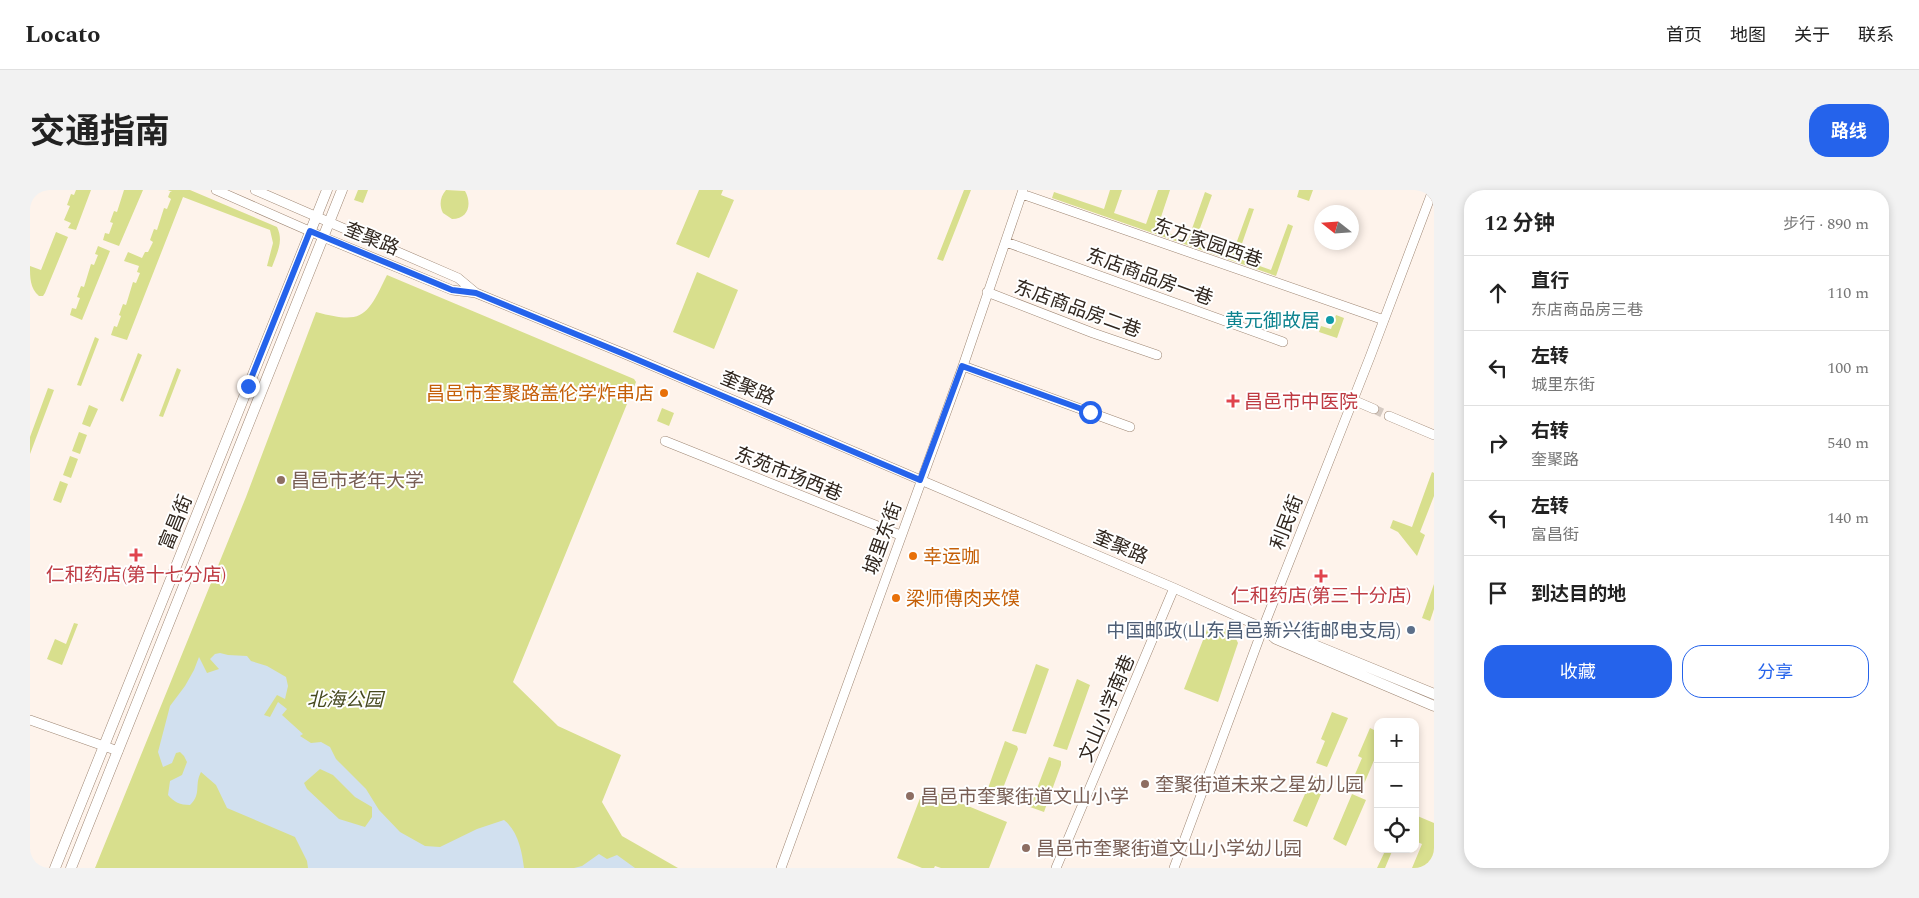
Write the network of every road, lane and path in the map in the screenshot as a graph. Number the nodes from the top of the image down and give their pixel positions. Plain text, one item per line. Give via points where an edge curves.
1 (216, 190) edge
2 (255, 190) edge
3 (327, 190) edge
4 (342, 190) edge
5 (1433, 190) edge
6 (1023, 192) edge
7 (316, 216) junction
8 (329, 223) junction
9 (310, 231) junction
10 (323, 237) junction
11 (1006, 242) junction
12 (987, 292) junction
13 (476, 293) junction
14 (1384, 320) junction
15 (1283, 342) dead end
16 (1157, 355) dead end
17 (962, 366) junction
18 (1353, 400) junction
19 (1374, 409) tunnel mouth
20 (1389, 416) tunnel mouth
21 (1130, 428) dead end
22 (1434, 435) edge
23 (665, 441) dead end
24 (920, 480) junction
25 (900, 535) junction
26 (1174, 588) junction
27 (1263, 628) junction
28 (1434, 694) edge
29 (1434, 706) edge
30 (30, 720) edge
31 (104, 746) junction
32 (118, 751) junction
33 (55, 868) edge
34 (71, 868) edge
35 (781, 868) edge
36 (1056, 868) edge
37 (1174, 868) edge

1 - 9 street, 奎聚路
2 - 7 street
3 - 7 main road, 富昌街
4 - 8 main road, 富昌街
5 - 14 street, 利民街
6 - 11 street, 城里东街
6 - 14 street, 东方家园西巷
7 - 8 street
7 - 9 main road, 富昌街
8 - 10 main road, 富昌街
8 - 13 street via 458,278
9 - 10 street, 奎聚路
9 - 31 main road, 富昌街
10 - 13 street, 奎聚路 via 452,290
10 - 32 main road, 富昌街
11 - 12 street, 城里东街
11 - 15 street, 东店商品房一巷
12 - 16 street, 东店商品房二巷
12 - 17 street, 城里东街
13 - 24 street, 奎聚路
14 - 18 street, 利民街
17 - 21 street
17 - 24 street, 城里东街
18 - 19 street
18 - 27 street, 利民街
20 - 22 street
23 - 25 street, 东苑市场西巷
24 - 25 street, 城里东街
24 - 26 street, 奎聚路
25 - 35 street, 城里东街
26 - 27 street, 奎聚路
26 - 36 street, 文山小学南巷
27 - 28 main road, 奎聚路 via 1280,631
27 - 29 main road, 奎聚路 via 1276,639
27 - 37 street, 利民街
30 - 31 street
31 - 32 street
31 - 33 main road, 富昌街
32 - 34 main road, 富昌街

